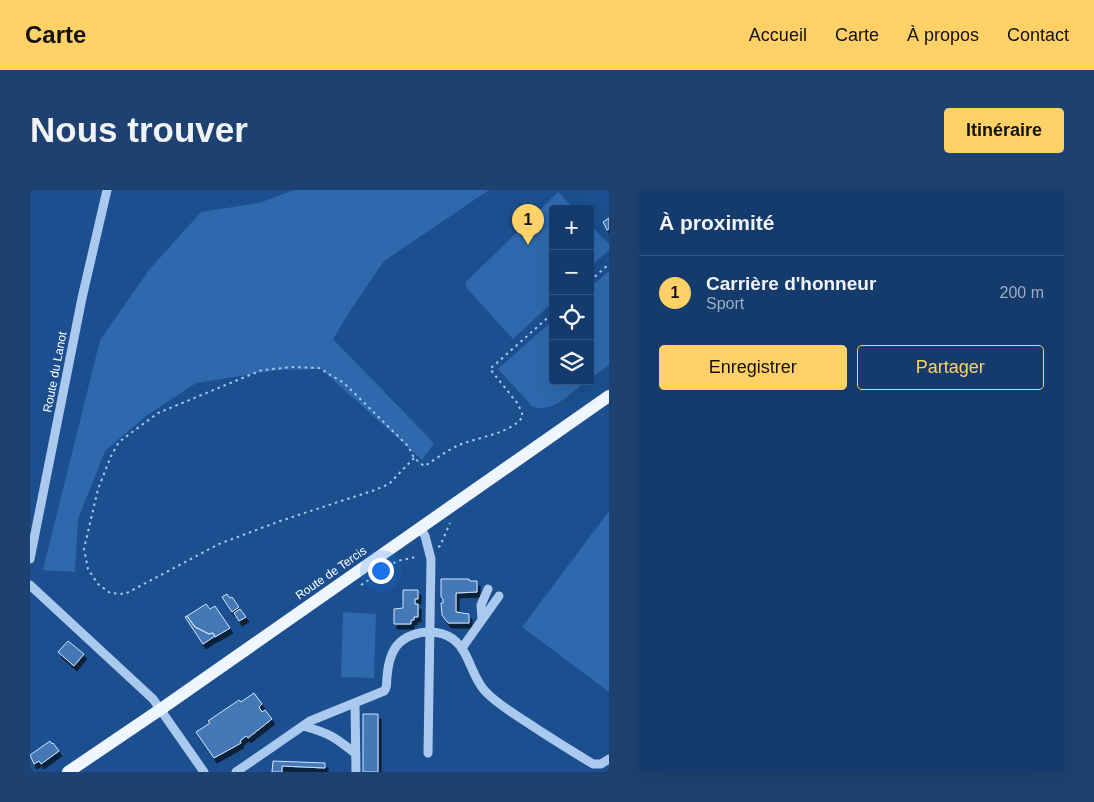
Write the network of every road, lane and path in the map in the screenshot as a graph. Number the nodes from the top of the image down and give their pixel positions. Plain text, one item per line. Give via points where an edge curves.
1 (107, 190) edge
2 (609, 264) edge
3 (594, 277) edge
4 (549, 317) edge
5 (609, 396) edge
6 (414, 458) junction
7 (420, 527) junction
8 (30, 559) edge
9 (30, 585) edge
10 (488, 589) dead end
11 (499, 596) dead end
12 (482, 619) junction
13 (430, 632) junction
14 (462, 648) junction
15 (355, 703) junction
16 (161, 709) junction
17 (302, 726) junction
18 (428, 753) dead end
19 (356, 754) junction
20 (609, 759) edge
21 (201, 771) edge
22 (68, 772) edge
23 (236, 772) edge
24 (356, 772) edge

1 - 8 street, Route du Lanot
2 - 3 path
4 - 6 path via 490,369 518,404 523,416 518,424 457,446 424,466
5 - 7 main road, Route de Tercis
6 - 6 path via 389,484 219,544 125,594 110,593 98,584 88,569 84,549 89,522 104,472 119,442 158,413 262,370 319,368 344,383 408,446
7 - 13 street via 431,558
7 - 16 main road, Route de Tercis
9 - 16 street
10 - 12 street via 481,605
11 - 12 street
12 - 14 street
13 - 14 street via 445,635
13 - 15 street via 402,640 393,650 388,664 387,687
13 - 18 street
14 - 20 street via 477,680 500,704 593,764
15 - 17 street
15 - 19 street
16 - 21 street
16 - 22 main road, Route de Tercis
17 - 19 street via 337,738
17 - 23 street
19 - 24 street

